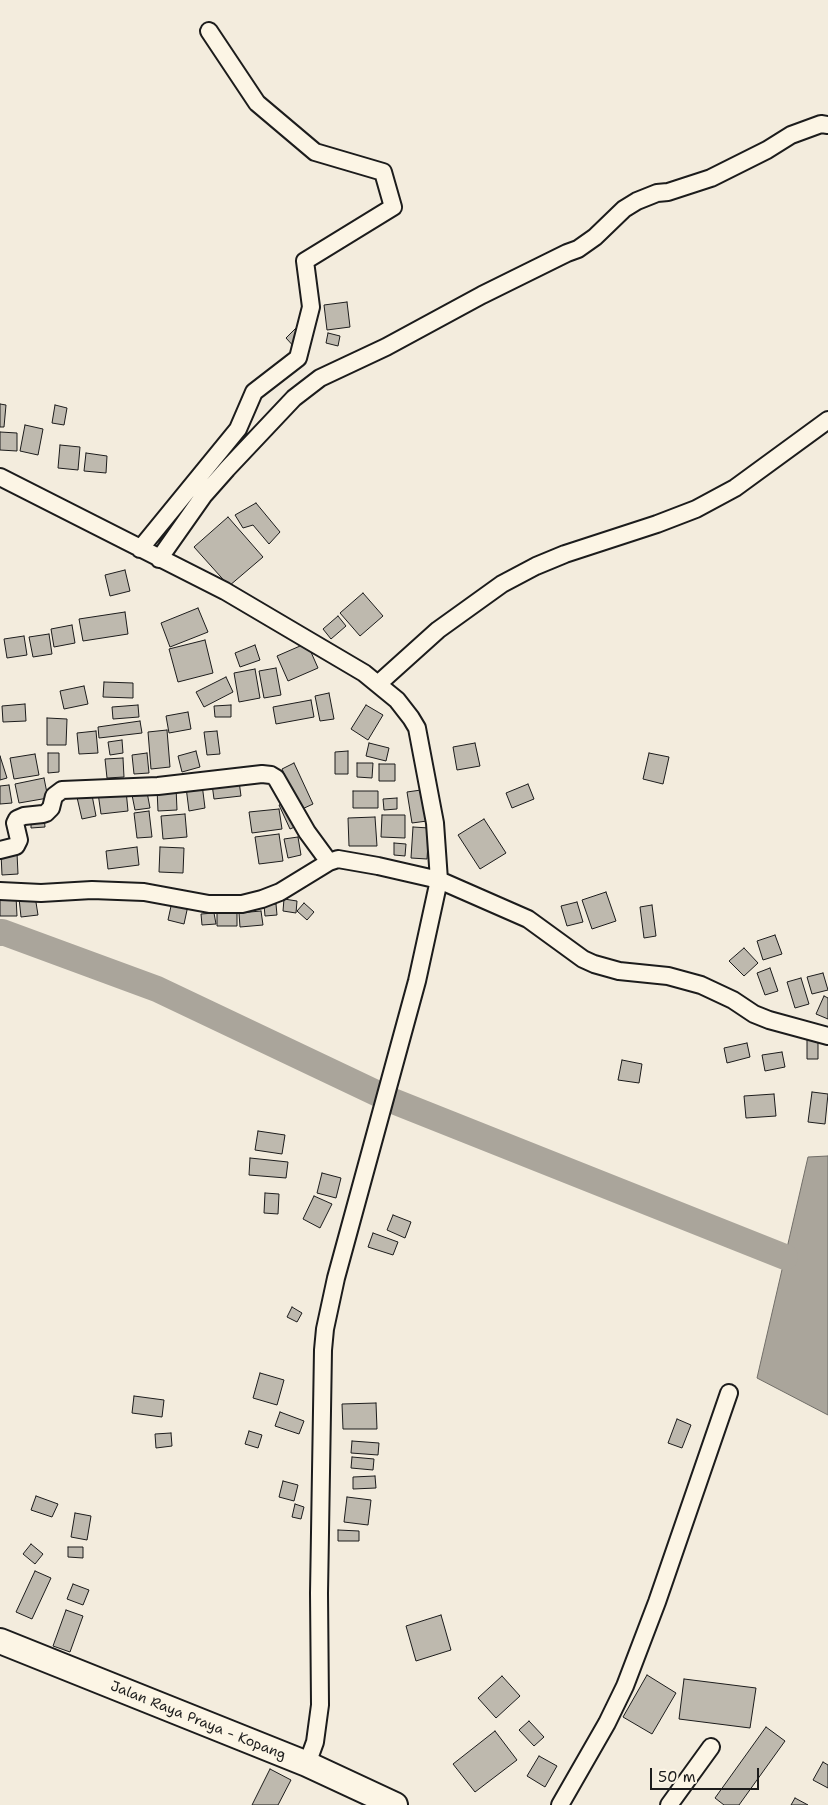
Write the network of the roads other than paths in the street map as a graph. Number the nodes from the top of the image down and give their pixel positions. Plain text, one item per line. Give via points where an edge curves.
1 (209, 31) dead end
2 (828, 125) edge
3 (828, 420) edge
4 (0, 477) edge
5 (140, 550) junction
6 (159, 559) junction
7 (378, 684) junction
8 (0, 850) edge
9 (329, 862) junction
10 (439, 880) junction
11 (0, 891) edge
12 (828, 1036) edge
13 (729, 1393) dead end
14 (0, 1642) edge
15 (711, 1747) dead end
16 (307, 1764) junction
17 (394, 1805) edge
18 (560, 1805) edge
19 (669, 1805) edge

1 - 5 street via 257,103 316,152 382,172 393,207 305,261 311,307 298,358 254,392 238,429
2 - 6 street via 821,124 791,135 711,178 636,201 578,249 320,378 294,398 226,469
3 - 7 street via 734,488 696,509 565,554 502,584 438,630
4 - 5 street
5 - 6 street
6 - 7 street via 225,591
7 - 10 street via 404,708 417,728 435,823
8 - 9 street via 16,846 19,840 17,819 43,814 51,808 54,796 62,790 158,786 262,774 271,775 277,781
9 - 10 street via 349,860
9 - 11 street via 280,892 242,904 210,904 144,892 92,890 40,894
10 - 12 street via 528,918 594,964 701,984 754,1014
10 - 16 street via 417,981 324,1329 320,1705 315,1742
13 - 18 street via 625,1686
14 - 16 highway, Jalan Raya Praya - Kopang
15 - 19 street
16 - 17 highway, Jalan Raya Praya - Kopang

